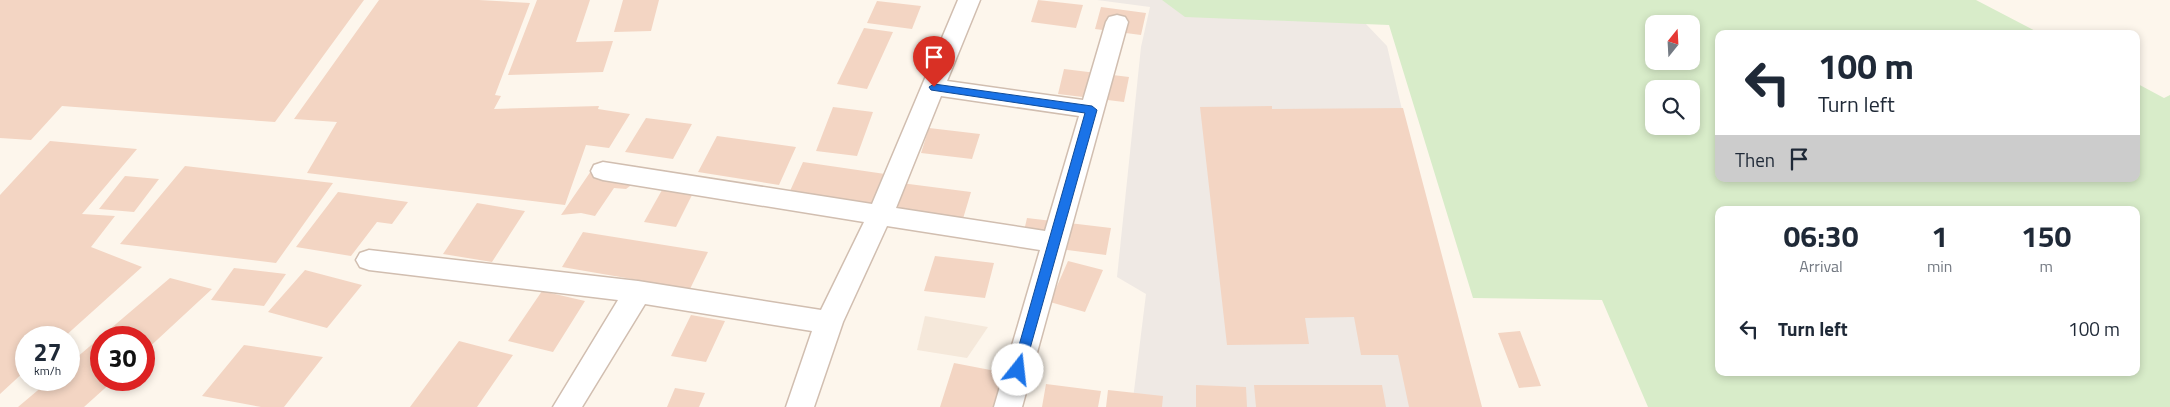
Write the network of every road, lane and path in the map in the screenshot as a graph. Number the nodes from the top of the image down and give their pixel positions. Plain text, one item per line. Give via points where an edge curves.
1 (969, 0) edge
2 (1117, 22) dead end
3 (934, 87) junction
4 (1092, 110) junction
5 (603, 171) dead end
6 (880, 215) junction
7 (1054, 242) junction
8 (368, 260) dead end
9 (638, 292) junction
10 (829, 322) junction
11 (567, 407) edge
12 (800, 407) edge
13 (1008, 407) edge

1 - 3 street
2 - 4 street
3 - 4 street
3 - 6 street
4 - 7 street
5 - 6 street
6 - 7 street
6 - 10 street
7 - 13 street
8 - 9 street
9 - 10 street
9 - 11 street
10 - 12 street

